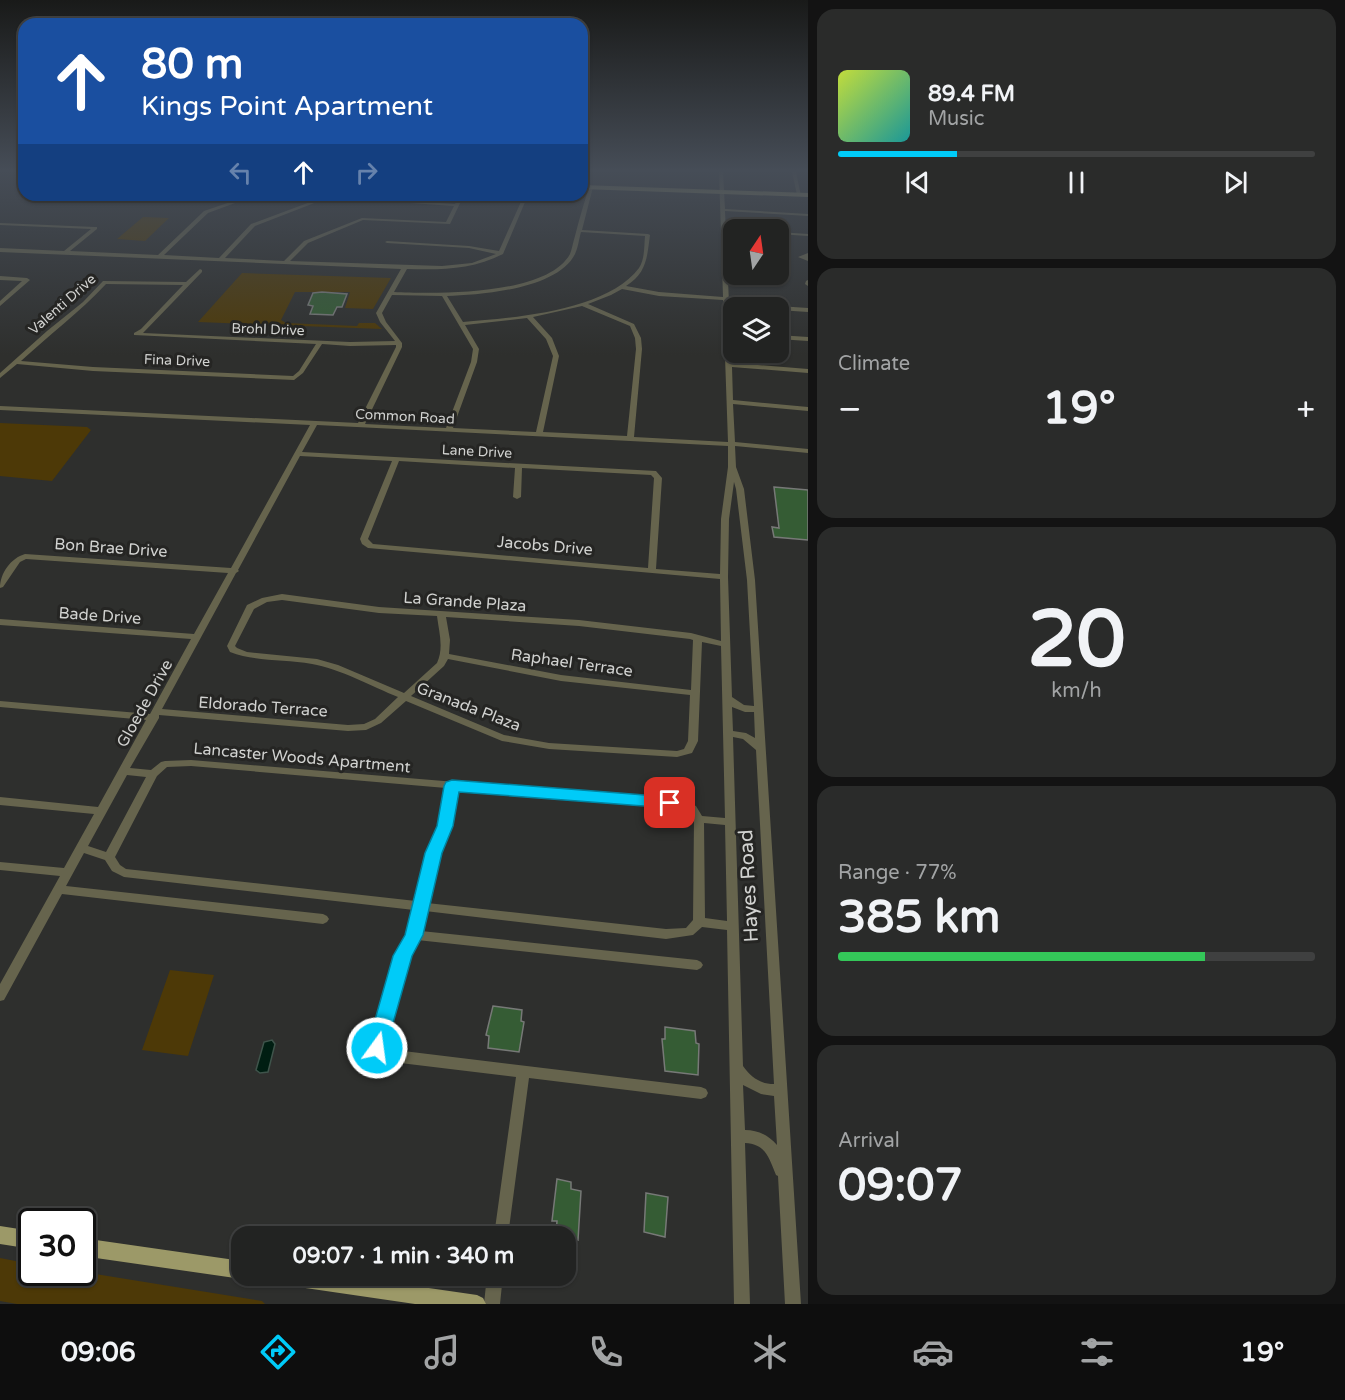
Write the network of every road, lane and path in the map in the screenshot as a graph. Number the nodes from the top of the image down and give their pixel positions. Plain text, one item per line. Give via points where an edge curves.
1 (89, 233) edge
2 (185, 233) edge
3 (246, 233) edge
4 (328, 233) edge
5 (510, 233) edge
6 (579, 233) edge
7 (605, 233) edge
8 (789, 234) edge
9 (808, 235) edge
10 (387, 242) dead end
11 (0, 250) edge
12 (65, 253) junction
13 (501, 253) junction
14 (159, 257) junction
15 (221, 259) junction
16 (286, 261) junction
17 (405, 267) junction
18 (200, 272) dead end
19 (0, 278) edge
20 (188, 284) junction
21 (622, 287) junction
22 (390, 293) junction
23 (444, 295) junction
24 (723, 302) edge
25 (0, 304) edge
26 (582, 304) junction
27 (789, 309) edge
28 (808, 310) edge
29 (529, 317) junction
30 (461, 324) junction
31 (789, 338) edge
32 (808, 339) edge
33 (320, 343) junction
34 (399, 344) junction
35 (16, 362) junction
36 (729, 365) joint
37 (808, 371) edge
38 (0, 376) edge
39 (730, 402) junction
40 (0, 408) edge
41 (808, 409) edge
42 (314, 424) junction
43 (360, 426) junction
44 (449, 430) junction
45 (539, 435) junction
46 (630, 439) junction
47 (731, 444) junction
48 (808, 451) edge
49 (298, 454) junction
50 (396, 459) junction
51 (519, 466) junction
52 (732, 467) junction
53 (517, 497) dead end
54 (724, 519) junction
55 (744, 521) junction
56 (652, 570) junction
57 (235, 571) junction
58 (724, 577) junction
59 (0, 585) edge
60 (441, 614) junction
61 (0, 622) edge
62 (240, 623) joint
63 (197, 637) junction
64 (699, 638) junction
65 (726, 641) junction
66 (445, 656) junction
67 (696, 693) junction
68 (726, 696) junction
69 (406, 697) junction
70 (0, 704) edge
71 (759, 708) junction
72 (156, 715) junction
73 (727, 734) junction
74 (761, 750) junction
75 (124, 771) junction
76 (153, 774) junction
77 (452, 786) junction
78 (0, 801) edge
79 (102, 811) junction
80 (699, 819) junction
81 (729, 822) junction
82 (81, 848) junction
83 (109, 858) junction
84 (0, 866) edge
85 (68, 873) junction
86 (59, 889) junction
87 (421, 905) junction
88 (323, 920) dead end
89 (699, 922) junction
90 (732, 926) junction
91 (414, 935) junction
92 (697, 965) dead end
93 (0, 996) edge
94 (736, 1068) junction
95 (523, 1071) junction
96 (781, 1089) junction
97 (701, 1093) dead end
98 (738, 1137) junction
99 (786, 1187) junction
100 (502, 1226) edge
101 (0, 1235) edge
102 (18, 1238) edge
103 (96, 1249) edge
104 (231, 1268) edge
105 (353, 1286) edge
106 (494, 1286) edge
107 (477, 1304) edge
108 (492, 1304) edge
109 (742, 1304) edge
110 (793, 1304) edge

1 - 12 street
2 - 14 street
3 - 15 street
4 - 16 street via 306,242
5 - 13 street
6 - 23 street via 570,261 552,273 503,289
7 - 21 street via 648,236 642,268
8 - 9 street
10 - 13 street
11 - 12 street
12 - 14 street
13 - 17 street via 462,266
14 - 15 street
15 - 16 street
16 - 17 street
17 - 22 street
18 - 20 street
19 - 25 street via 27,280
20 - 33 street, Brohl Drive via 136,334
20 - 35 street, Valenti Drive via 105,282
21 - 24 street
21 - 26 street
22 - 23 street
22 - 34 street via 381,307 380,318 394,332
23 - 30 street
26 - 29 street
26 - 46 street via 632,325 638,338
27 - 28 street
29 - 30 street
29 - 45 street via 549,338 556,356
30 - 44 street via 474,343 476,354
31 - 32 street
33 - 34 street, Brohl Drive
33 - 35 street, Fina Drive via 294,378
34 - 43 street
35 - 38 street, Valenti Drive
36 - 37 street
36 - 39 street, Hayes Road
39 - 41 street
39 - 47 street, Hayes Road
40 - 42 street, Common Road
42 - 43 street, Common Road
42 - 49 street, Gloede Drive
43 - 44 street, Common Road
44 - 45 street, Common Road
45 - 46 street, Common Road
46 - 47 street, Common Road
47 - 48 street, Common Road
47 - 52 street, Hayes Road
49 - 50 street, Lane Drive
49 - 57 street, Gloede Drive
50 - 51 street, Lane Drive
50 - 56 street, Jacobs Drive via 365,542 371,546
51 - 53 street
51 - 56 street, Lane Drive via 653,473 657,481
52 - 54 street, Hayes Road
52 - 55 street, Hayes Road via 740,489
54 - 55 street
54 - 58 street, Hayes Road
55 - 71 street, Hayes Road
56 - 58 street, Jacobs Drive
57 - 59 street, Bon Brae Drive via 25,556 17,560
57 - 63 street, Gloede Drive
58 - 65 street, Hayes Road
60 - 62 street, La Grande Plaza via 282,597 250,607
60 - 64 street, La Grande Plaza via 579,623
60 - 66 street
61 - 63 street, Bade Drive
62 - 69 street, Granada Plaza via 231,646 238,653 326,664
63 - 72 street, Gloede Drive
64 - 65 street, La Grande Plaza via 704,642
64 - 67 street, Granada Plaza
65 - 68 street, Hayes Road
66 - 67 street, Raphael Terrace via 561,678
66 - 69 street
67 - 69 street, Granada Plaza via 692,747 677,754 521,742 502,738
68 - 71 street via 737,707
68 - 73 street, Hayes Road
69 - 72 street, Eldorado Terrace via 366,727
70 - 72 street, Eldorado Terrace
71 - 74 street, Hayes Road
72 - 75 street, Gloede Drive
73 - 74 street via 746,735
73 - 81 street, Hayes Road
74 - 96 street, Hayes Road
75 - 76 street, Lancaster Woods Apartment
75 - 79 street, Gloede Drive
76 - 77 street, Lancaster Woods Apartment via 165,764 181,763
76 - 83 street
77 - 80 street, Lancaster Woods Apartment via 670,803 692,809
77 - 87 street via 445,826 433,853
78 - 79 street
79 - 82 street, Gloede Drive
80 - 81 street, Lancaster Woods Apartment
80 - 89 street
81 - 90 street, Hayes Road
82 - 83 street
82 - 85 street, Gloede Drive
83 - 87 street via 116,868 131,875
84 - 85 street
85 - 86 street, Gloede Drive
86 - 88 street
86 - 93 street, Gloede Drive
87 - 89 street via 666,934 689,932
87 - 91 street
89 - 90 street
90 - 94 street, Hayes Road
91 - 92 street
91 - 95 street via 406,946 376,1044 379,1052
94 - 96 street via 758,1087
94 - 98 street, Hayes Road
95 - 97 street
95 - 100 street
96 - 99 street, Hayes Road
98 - 99 street via 751,1136 771,1146
98 - 109 street, Hayes Road
99 - 110 street, Hayes Road
101 - 102 main road
103 - 104 main road
105 - 107 main road
106 - 108 street

